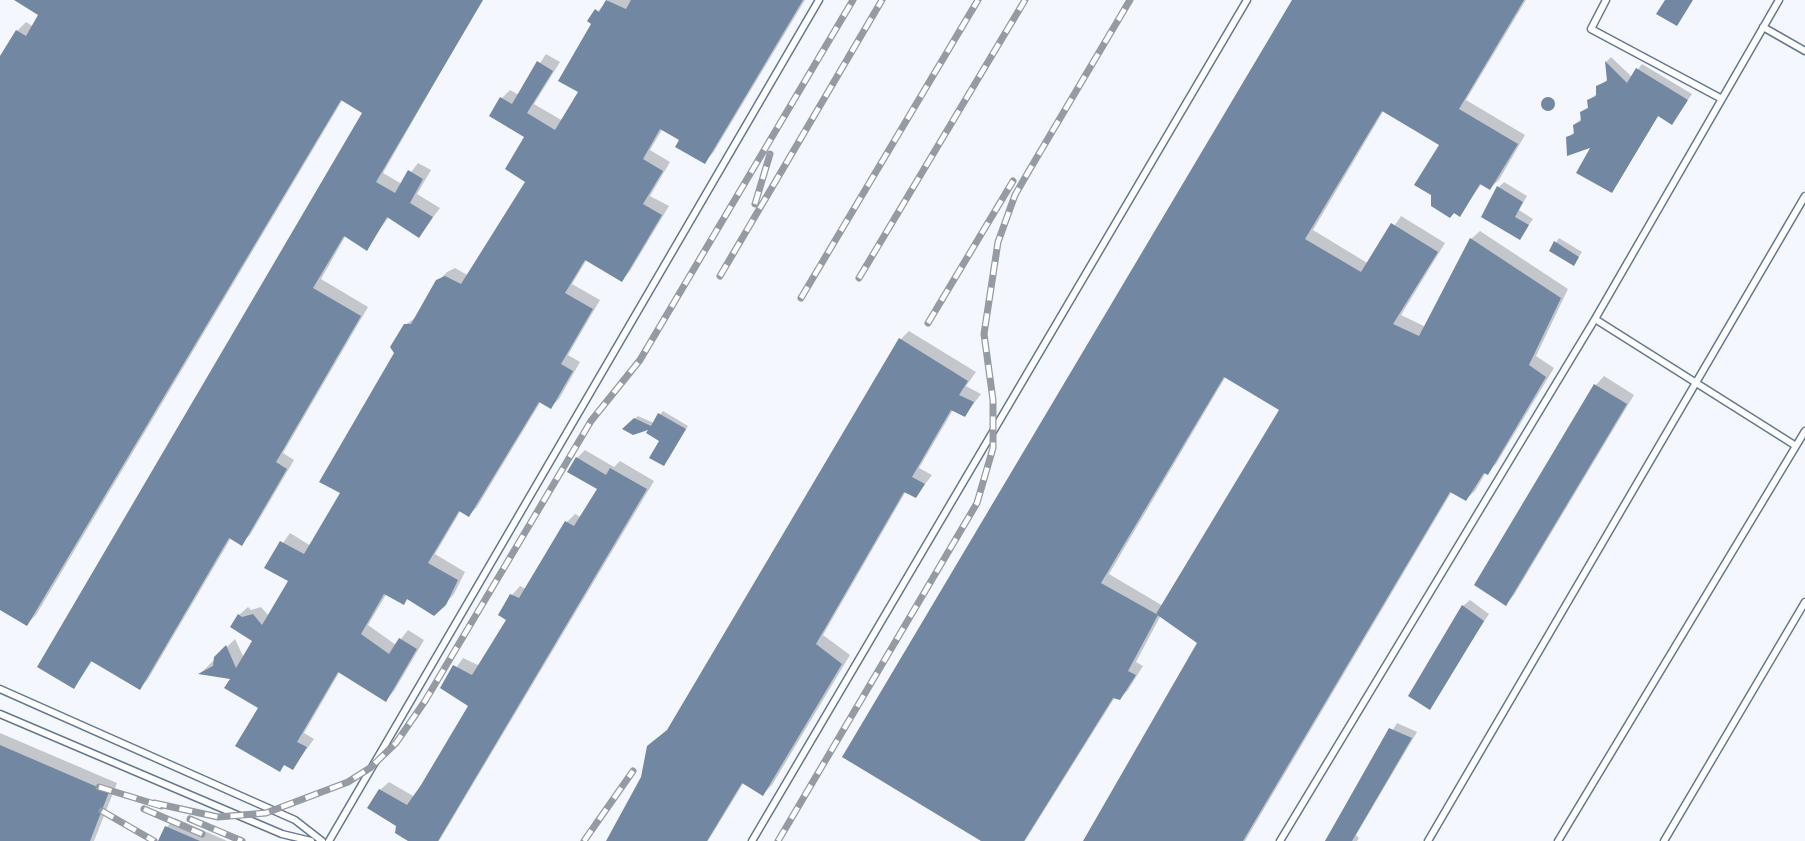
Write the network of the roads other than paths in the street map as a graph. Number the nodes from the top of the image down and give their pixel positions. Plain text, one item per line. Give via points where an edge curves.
1 (819, 0) edge
2 (1247, 0) edge
3 (1606, 0) edge
4 (1779, 0) edge
5 (1763, 27) junction
6 (1805, 51) edge
7 (1722, 99) junction
8 (1805, 196) edge
9 (1595, 319) junction
10 (1695, 382) junction
11 (1805, 431) edge
12 (1796, 446) junction
13 (1805, 602) edge
14 (0, 689) edge
15 (0, 714) edge
16 (311, 841) edge
17 (322, 841) edge
18 (328, 841) edge
19 (752, 841) edge
20 (1280, 841) edge
21 (1428, 841) edge
22 (1558, 841) edge
23 (1664, 841) edge

1 - 18 lane
2 - 19 lane
3 - 7 lane via 1591,29
4 - 5 lane
5 - 6 lane
5 - 7 lane
7 - 9 lane
8 - 10 lane
9 - 10 lane
9 - 20 lane
10 - 12 lane
10 - 21 lane
11 - 12 lane
12 - 22 lane
13 - 23 lane
14 - 17 lane via 295,820
15 - 16 lane via 282,834

